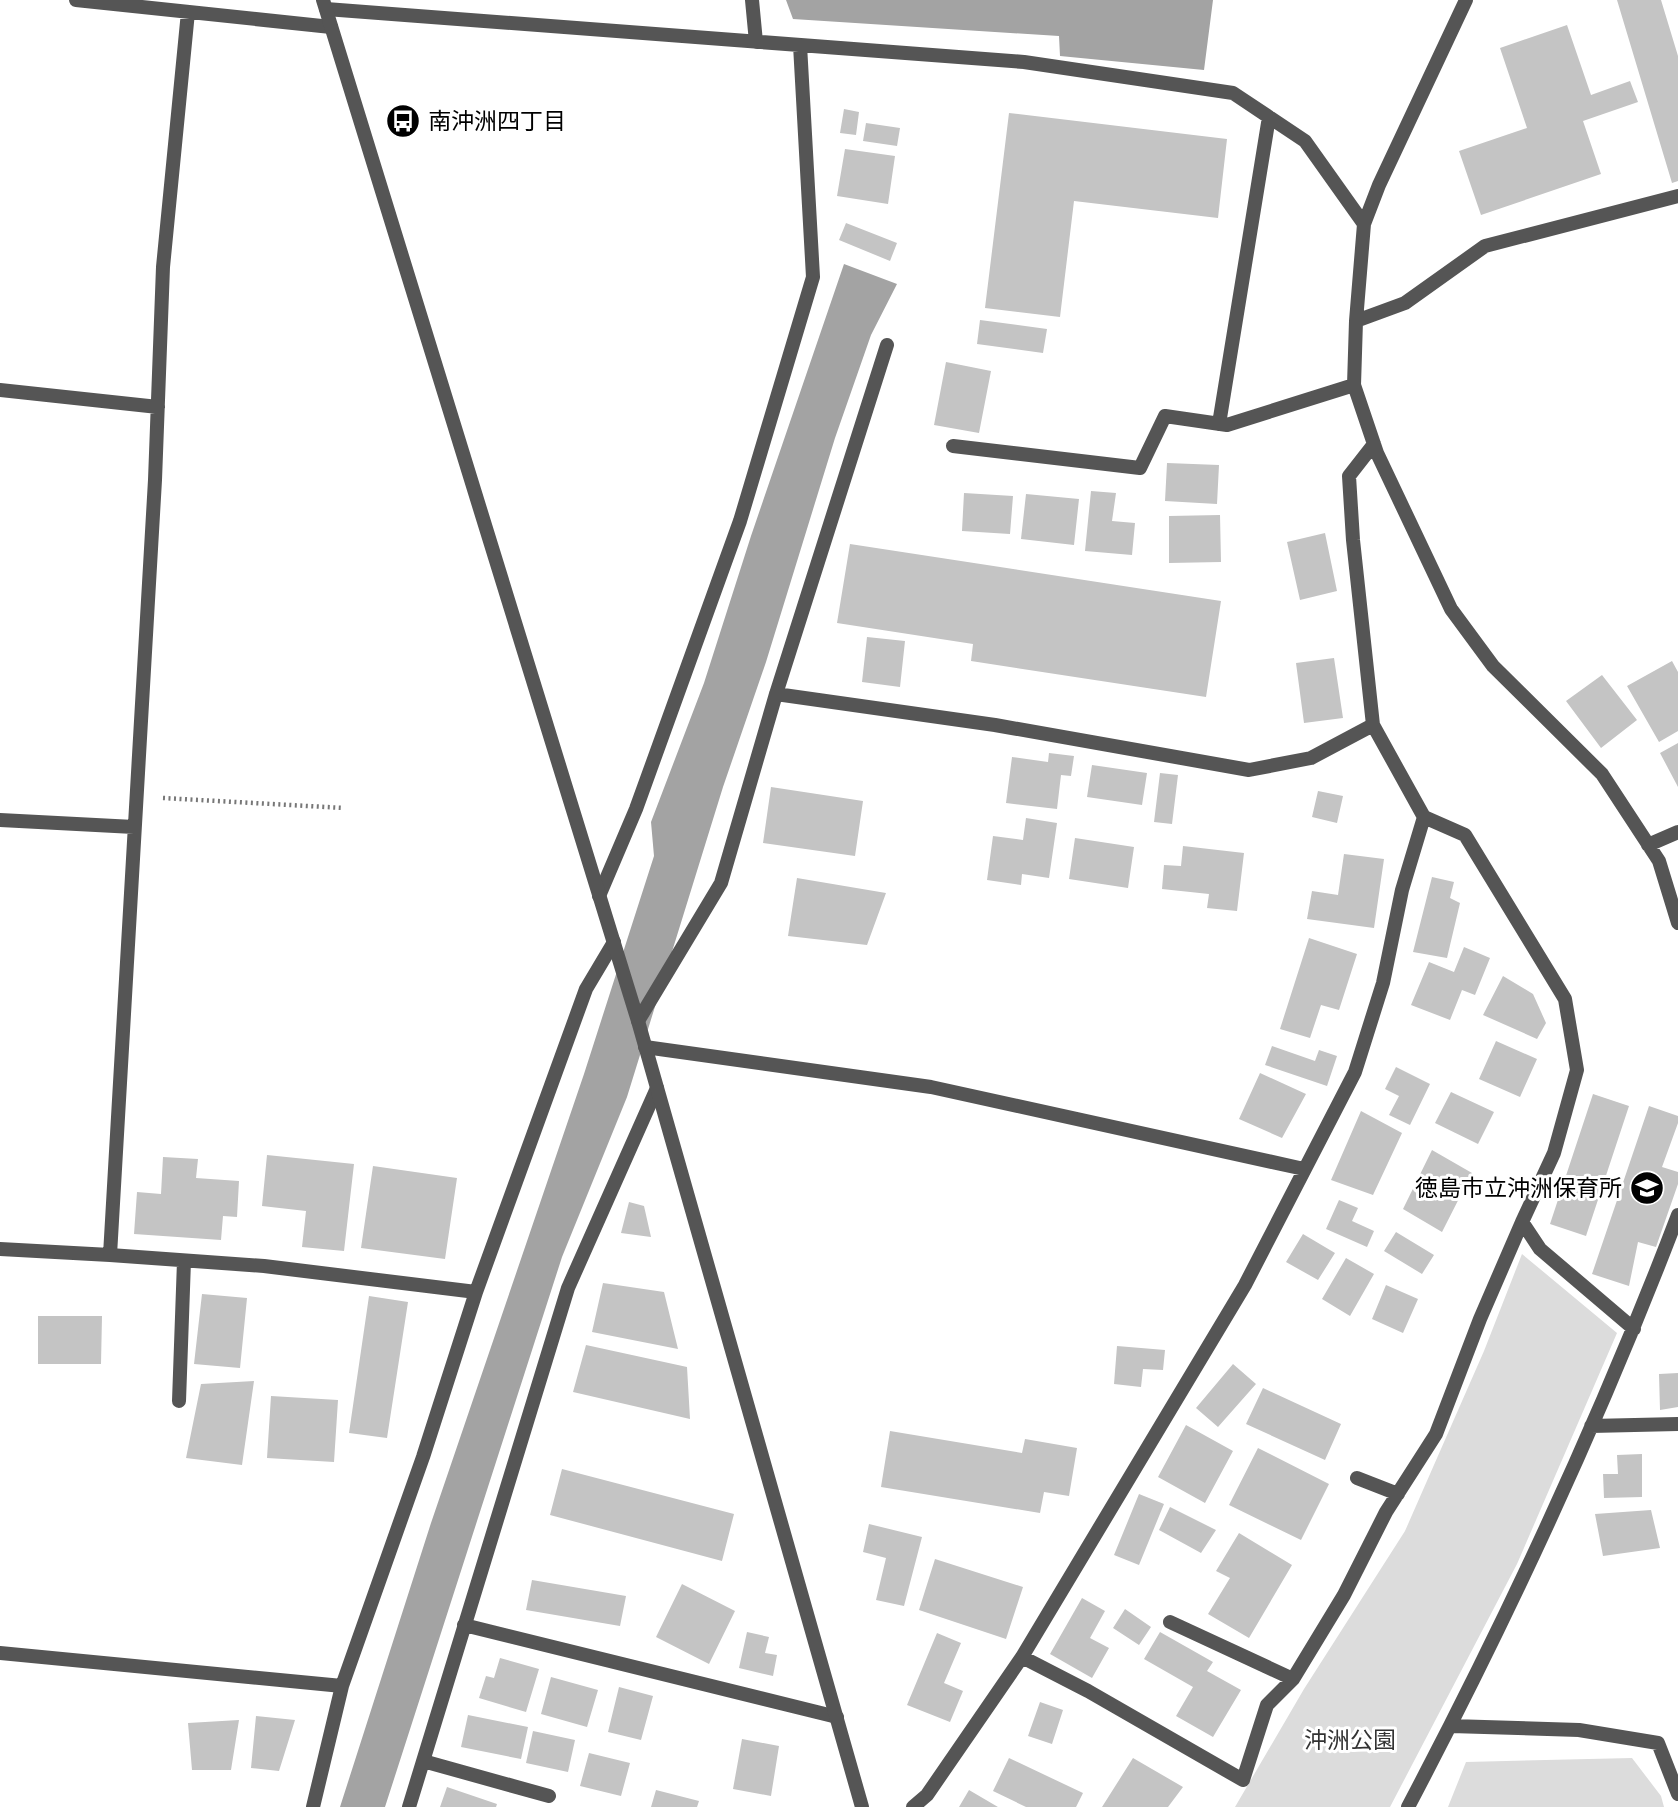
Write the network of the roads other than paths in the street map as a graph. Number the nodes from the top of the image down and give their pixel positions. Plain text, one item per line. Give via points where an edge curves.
1 (76, 0) edge
2 (752, 0) edge
3 (1466, 0) edge
4 (325, 5) edge
5 (188, 12) junction
6 (331, 27) junction
7 (756, 42) junction
8 (800, 45) junction
9 (1269, 117) junction
10 (1678, 196) edge
11 (1364, 224) junction
12 (1356, 321) junction
13 (887, 345) dead end
14 (1354, 385) junction
15 (0, 390) edge
16 (158, 407) junction
17 (1219, 424) junction
18 (1374, 444) junction
19 (953, 446) dead end
20 (776, 694) junction
21 (1373, 725) junction
22 (1424, 817) junction
23 (0, 820) edge
24 (134, 827) junction
25 (1678, 832) edge
26 (1648, 845) junction
27 (599, 896) junction
28 (1678, 923) edge
29 (614, 943) junction
30 (638, 1021) junction
31 (645, 1048) junction
32 (657, 1088) junction
33 (1304, 1170) junction
34 (1678, 1214) edge
35 (1522, 1222) junction
36 (0, 1249) edge
37 (110, 1255) junction
38 (184, 1261) junction
39 (476, 1292) junction
40 (1634, 1329) junction
41 (179, 1401) dead end
42 (1678, 1424) edge
43 (1591, 1426) junction
44 (1357, 1478) dead end
45 (1398, 1494) junction
46 (1170, 1622) dead end
47 (464, 1625) junction
48 (0, 1653) edge
49 (1023, 1657) junction
50 (1293, 1679) junction
51 (342, 1686) junction
52 (837, 1717) junction
53 (1451, 1726) junction
54 (423, 1761) junction
55 (1678, 1794) edge
56 (549, 1796) dead end
57 (313, 1807) edge
58 (410, 1807) edge
59 (862, 1807) edge
60 (913, 1807) edge
61 (1408, 1807) edge

1 - 5 street
2 - 7 street
3 - 11 street
4 - 6 street
4 - 7 street
5 - 6 street
5 - 16 street via 163,267
6 - 27 street
7 - 8 street
8 - 9 street via 1024,62 1233,93
8 - 27 street via 813,277 740,520 636,809
9 - 11 street via 1305,141
9 - 17 street
10 - 12 street via 1485,246 1405,303
11 - 12 street
12 - 14 street
13 - 20 street
14 - 17 street
14 - 18 street
15 - 16 street
16 - 24 street
17 - 19 street via 1165,416 1140,468
18 - 21 street via 1349,476
18 - 26 street via 1451,609 1493,666 1602,774
20 - 21 street via 995,725 1249,770 1311,758
20 - 30 street via 721,883
21 - 22 street
22 - 33 street via 1356,1072
22 - 35 street via 1465,835 1566,999 1577,1070 1554,1153
23 - 24 street
24 - 37 street
25 - 26 street
26 - 28 street via 1659,861
27 - 29 street
29 - 30 street
29 - 39 street via 586,989
30 - 31 street
31 - 32 street
31 - 33 street via 931,1087
32 - 47 street via 568,1288
32 - 52 street
33 - 49 street via 1245,1285
34 - 40 street
35 - 40 street via 1540,1250
35 - 45 street via 1436,1434
36 - 37 street
37 - 38 street
38 - 39 street
38 - 41 street
39 - 51 street
40 - 43 street
42 - 43 street
43 - 53 street
44 - 45 street
45 - 50 street
46 - 50 street
47 - 52 street
47 - 54 street
48 - 51 street
49 - 50 street via 1243,1780 1267,1705
49 - 60 street via 927,1795
51 - 57 street
52 - 59 street
53 - 55 street via 1579,1730 1658,1743
53 - 61 street
54 - 56 street
54 - 58 street

